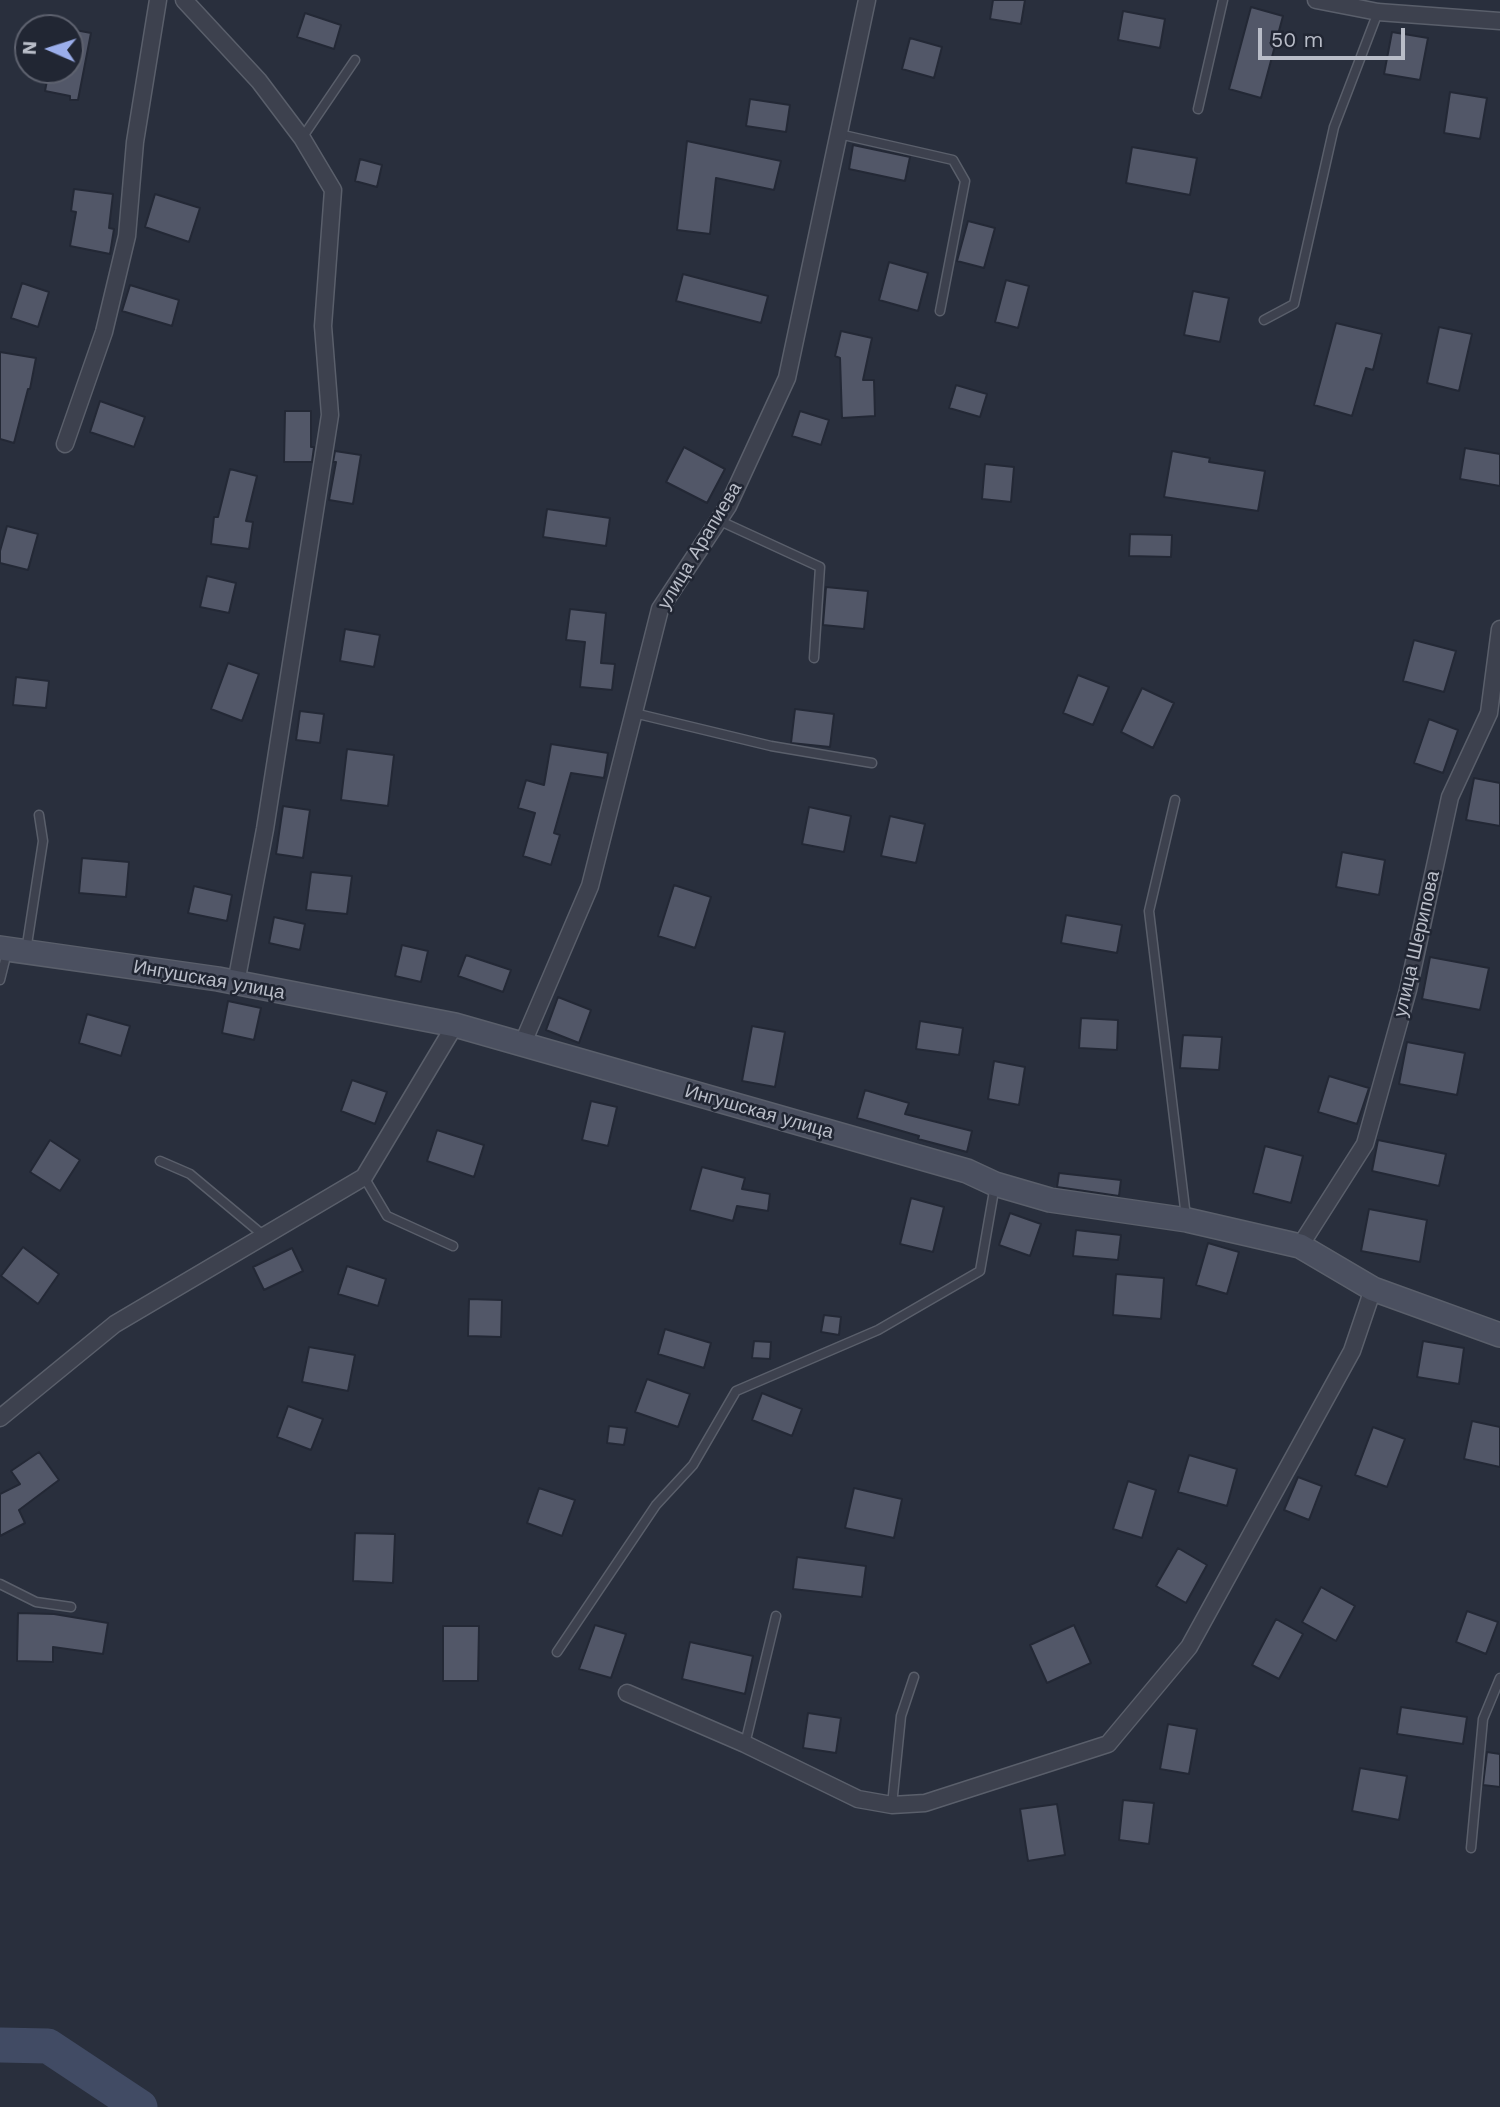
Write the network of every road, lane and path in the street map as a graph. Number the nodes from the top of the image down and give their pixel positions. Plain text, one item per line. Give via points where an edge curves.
1 (158, 0) edge
2 (184, 0) edge
3 (867, 0) edge
4 (1223, 0) edge
5 (1316, 0) edge
6 (1378, 12) junction
7 (1500, 21) edge
8 (355, 60) dead end
9 (1198, 109) dead end
10 (839, 134) junction
11 (302, 138) junction
12 (940, 311) dead end
13 (1264, 320) dead end
14 (65, 444) dead end
15 (718, 520) junction
16 (1500, 629) edge
17 (814, 658) dead end
18 (634, 713) junction
19 (1495, 718) edge
20 (872, 763) dead end
21 (1175, 800) dead end
22 (39, 815) dead end
23 (11, 950) edge
24 (0, 980) edge
25 (236, 983) junction
26 (455, 1026) junction
27 (522, 1045) junction
28 (160, 1161) dead end
29 (364, 1177) junction
30 (995, 1184) junction
31 (1187, 1220) junction
32 (263, 1235) junction
33 (453, 1246) dead end
34 (1300, 1246) junction
35 (1373, 1289) junction
36 (1500, 1335) edge
37 (0, 1419) edge
38 (0, 1584) edge
39 (71, 1607) dead end
40 (776, 1616) dead end
41 (557, 1652) dead end
42 (914, 1677) dead end
43 (1500, 1678) edge
44 (627, 1693) dead end
45 (745, 1744) junction
46 (892, 1805) junction
47 (1471, 1848) dead end

1 - 14 street via 135,142 127,236 104,332
2 - 11 street via 259,81
3 - 10 street, улица Арапиева
4 - 9 lane
5 - 6 street
6 - 7 street
6 - 13 lane via 1334,127 1294,304
8 - 11 lane
10 - 12 lane via 953,160 965,181
10 - 15 street, улица Арапиева via 787,378
11 - 25 street via 333,190 323,326 330,415
15 - 17 lane via 820,567
15 - 18 street, улица Арапиева via 660,609
16 - 19 street, улица Шерипова
18 - 20 lane via 771,746
18 - 27 street, улица Арапиева via 590,886
19 - 34 street, улица Шерипова via 1450,797 1408,990 1365,1144
21 - 31 lane via 1149,911
22 - 23 lane via 43,841
23 - 24 lane
23 - 25 street, Ингушская улица
25 - 26 street, Ингушская улица
26 - 27 street, Ингушская улица
26 - 29 street
27 - 30 street, Ингушская улица via 967,1171
28 - 32 lane via 190,1174
29 - 32 street
29 - 33 lane via 387,1216
30 - 31 street, Ингушская улица via 1050,1200
30 - 41 lane via 979,1271 878,1330 736,1391 693,1465 656,1505
31 - 34 street, Ингушская улица
32 - 37 street via 115,1324
34 - 35 street, Ингушская улица
35 - 36 street, Ингушская улица
35 - 46 street via 1352,1351 1189,1647 1108,1744 925,1803
38 - 39 lane via 36,1602
40 - 45 lane
42 - 46 lane via 901,1716
43 - 47 lane via 1483,1718
44 - 45 street
45 - 46 street via 858,1799

